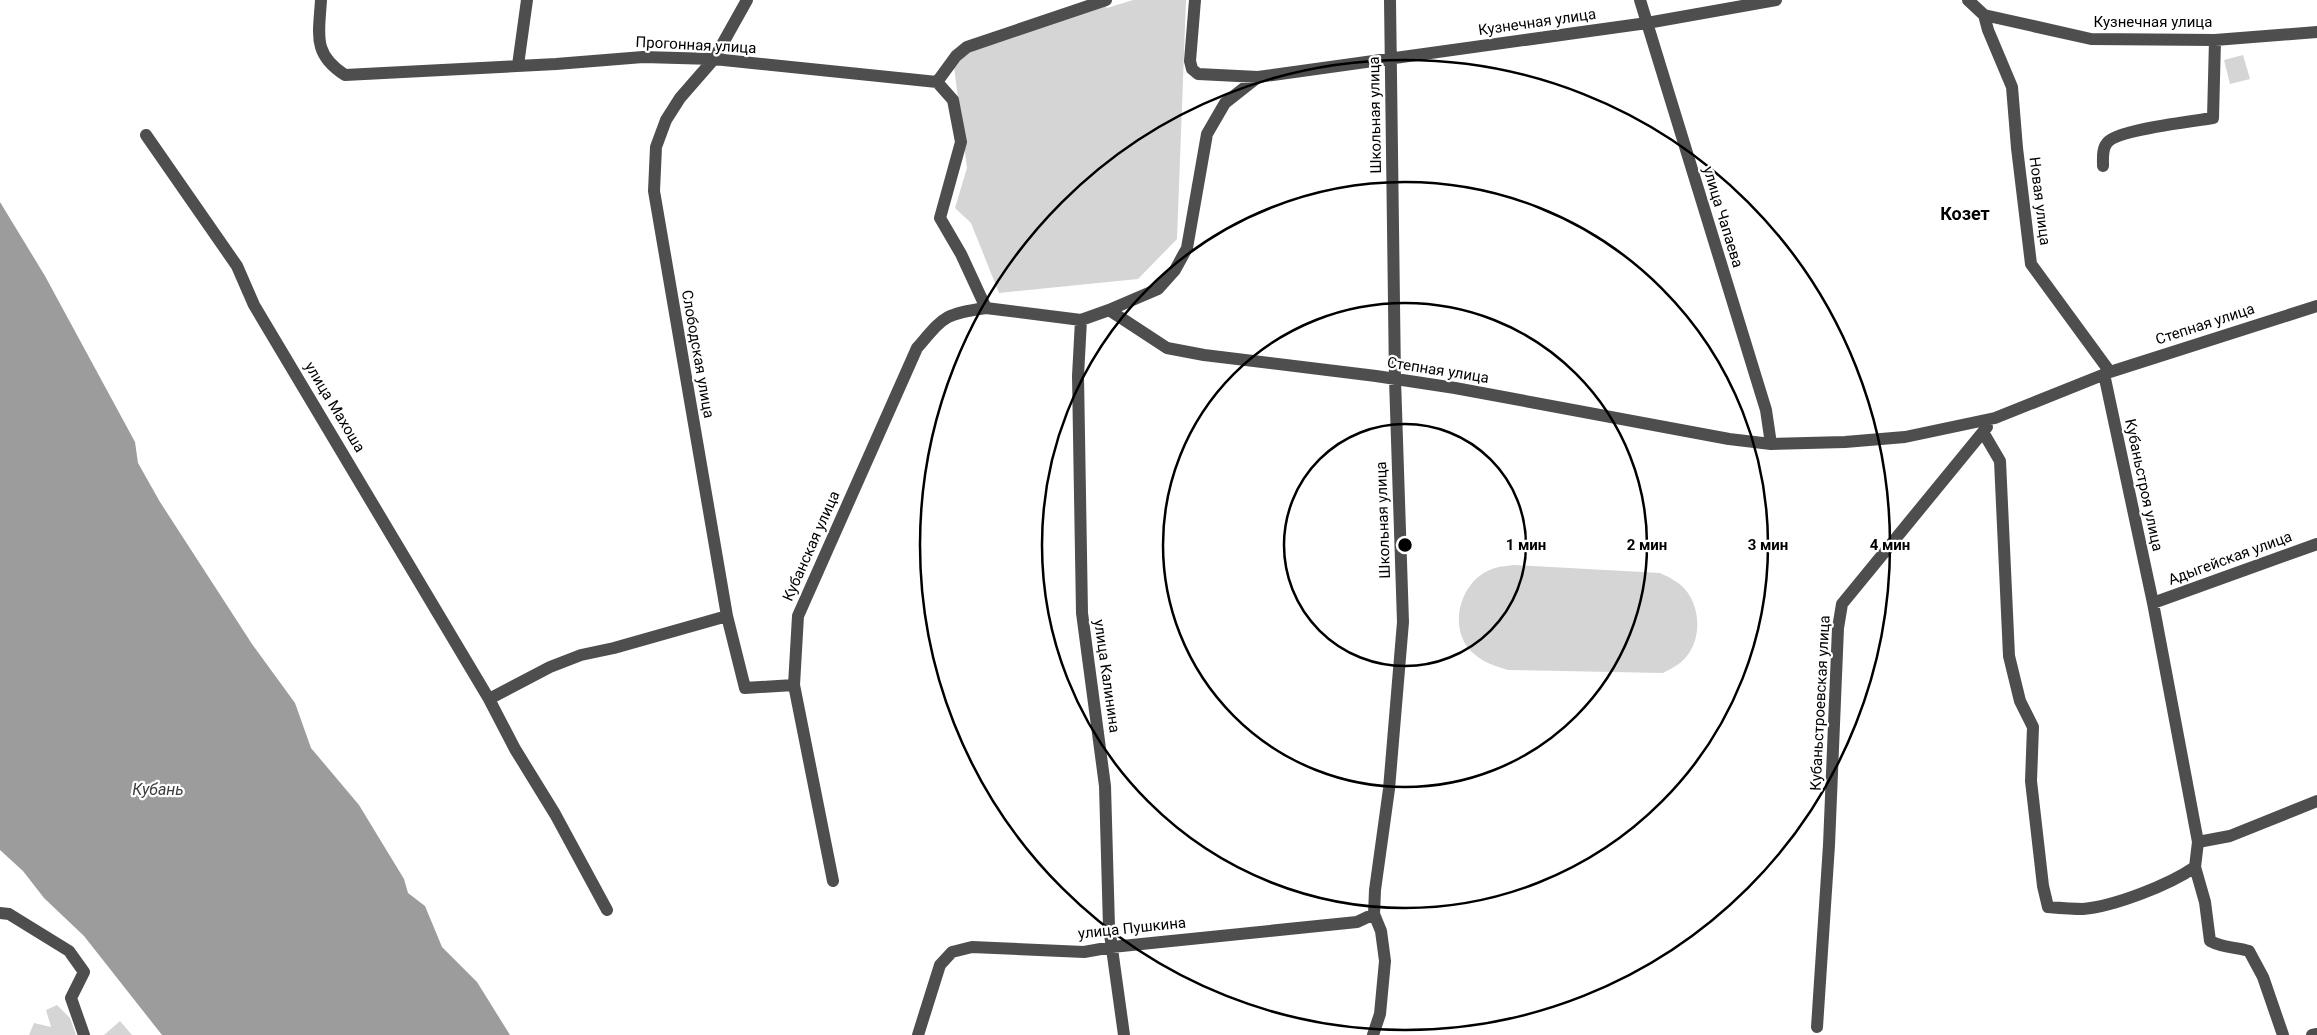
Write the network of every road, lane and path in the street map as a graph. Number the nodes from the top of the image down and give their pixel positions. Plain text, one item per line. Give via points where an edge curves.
1 (321, 0) edge
2 (527, 0) edge
3 (747, 0) edge
4 (1106, 0) edge
5 (1195, 0) edge
6 (1390, 0) edge
7 (1640, 0) edge
8 (1776, 0) edge
9 (1968, 0) edge
10 (1984, 15) junction
11 (1647, 23) junction
12 (2317, 32) edge
13 (2215, 40) junction
14 (714, 59) junction
15 (1390, 59) junction
16 (518, 66) junction
17 (1258, 77) junction
18 (937, 82) junction
19 (146, 135) dead end
20 (2103, 166) dead end
21 (2317, 306) edge
22 (986, 308) junction
23 (1109, 310) junction
24 (1081, 320) junction
25 (2107, 373) junction
26 (1395, 379) junction
27 (1995, 418) junction
28 (1984, 432) junction
29 (1771, 444) junction
30 (2317, 544) edge
31 (2153, 603) junction
32 (727, 616) junction
33 (794, 685) junction
34 (489, 700) junction
35 (2317, 801) edge
36 (2198, 842) junction
37 (2195, 867) junction
38 (833, 881) dead end
39 (607, 910) dead end
40 (0, 913) edge
41 (1374, 914) junction
42 (1112, 947) junction
43 (1817, 1027) dead end
44 (2317, 1034) edge
45 (84, 1035) edge
46 (918, 1035) edge
47 (1124, 1035) edge
48 (1373, 1035) edge
49 (2284, 1035) edge
50 (2312, 1035) edge

1 - 16 street, Прогонная улица via 319,38 322,52 328,62 345,75
2 - 16 street
3 - 14 street, Слободская улица
4 - 18 street via 967,47
5 - 17 street, Кузнечная улица via 1192,69 1198,74
6 - 15 street, Школьная улица
7 - 11 street, улица Чапаева
8 - 11 street, Кузнечная улица
9 - 10 street
10 - 13 street, Кузнечная улица via 2091,39
10 - 25 street, Новая улица via 2012,87 2031,264
11 - 15 street, Кузнечная улица
11 - 29 street, улица Чапаева via 1766,410
12 - 13 street, Кузнечная улица
13 - 20 street via 2213,118 2121,134 2107,142
14 - 16 street, Прогонная улица via 643,57
14 - 18 street, Прогонная улица
14 - 32 street, Слободская улица via 680,98 666,120 656,147 654,191
15 - 17 street, Кузнечная улица
15 - 26 street, Школьная улица
17 - 23 street via 1225,103 1206,134 1187,248 1175,270 1158,288
18 - 22 street via 953,100 961,142 940,218
19 - 34 street, улица Махоша via 237,266 254,305
21 - 25 street, Степная улица
22 - 24 street, Кубанская улица
22 - 33 street, Кубанская улица via 956,312 942,319 917,348 798,616
23 - 24 street
23 - 26 street, Степная улица via 1166,348
24 - 42 street, улица Калинина via 1078,376 1082,613 1106,786
25 - 27 street, Степная улица
25 - 31 street, Кубаньстроя улица
26 - 29 street, Степная улица
26 - 41 street, Школьная улица via 1403,622 1389,789
27 - 28 street, Кубаньстроевская улица
27 - 29 street, Степная улица via 1905,437
28 - 37 street via 2000,461 2009,656 2020,701 2033,727 2031,780 2048,907 2084,909 2118,902 2182,876
28 - 43 street, Кубаньстроевская улица via 1842,604 1838,628
30 - 31 street, Адыгейская улица
31 - 36 street, Кубаньстроя улица
32 - 33 street, Слободская улица via 744,688
32 - 34 street via 581,655 550,667
33 - 38 street, Кубанская улица
34 - 39 street, улица Махоша
35 - 36 street via 2230,836
36 - 37 street, Кубаньстроя улица
37 - 49 street via 2205,902 2210,941 2222,947 2249,951 2263,976
40 - 45 street via 9,914 69,951 84,972 71,998
41 - 42 street, улица Пушкина via 1357,922
41 - 48 street, Школьная улица via 1381,931 1385,960 1380,1014
42 - 46 street, улица Пушкина via 1084,952 972,947 952,952 940,965
42 - 47 street, улица Калинина
44 - 50 street

